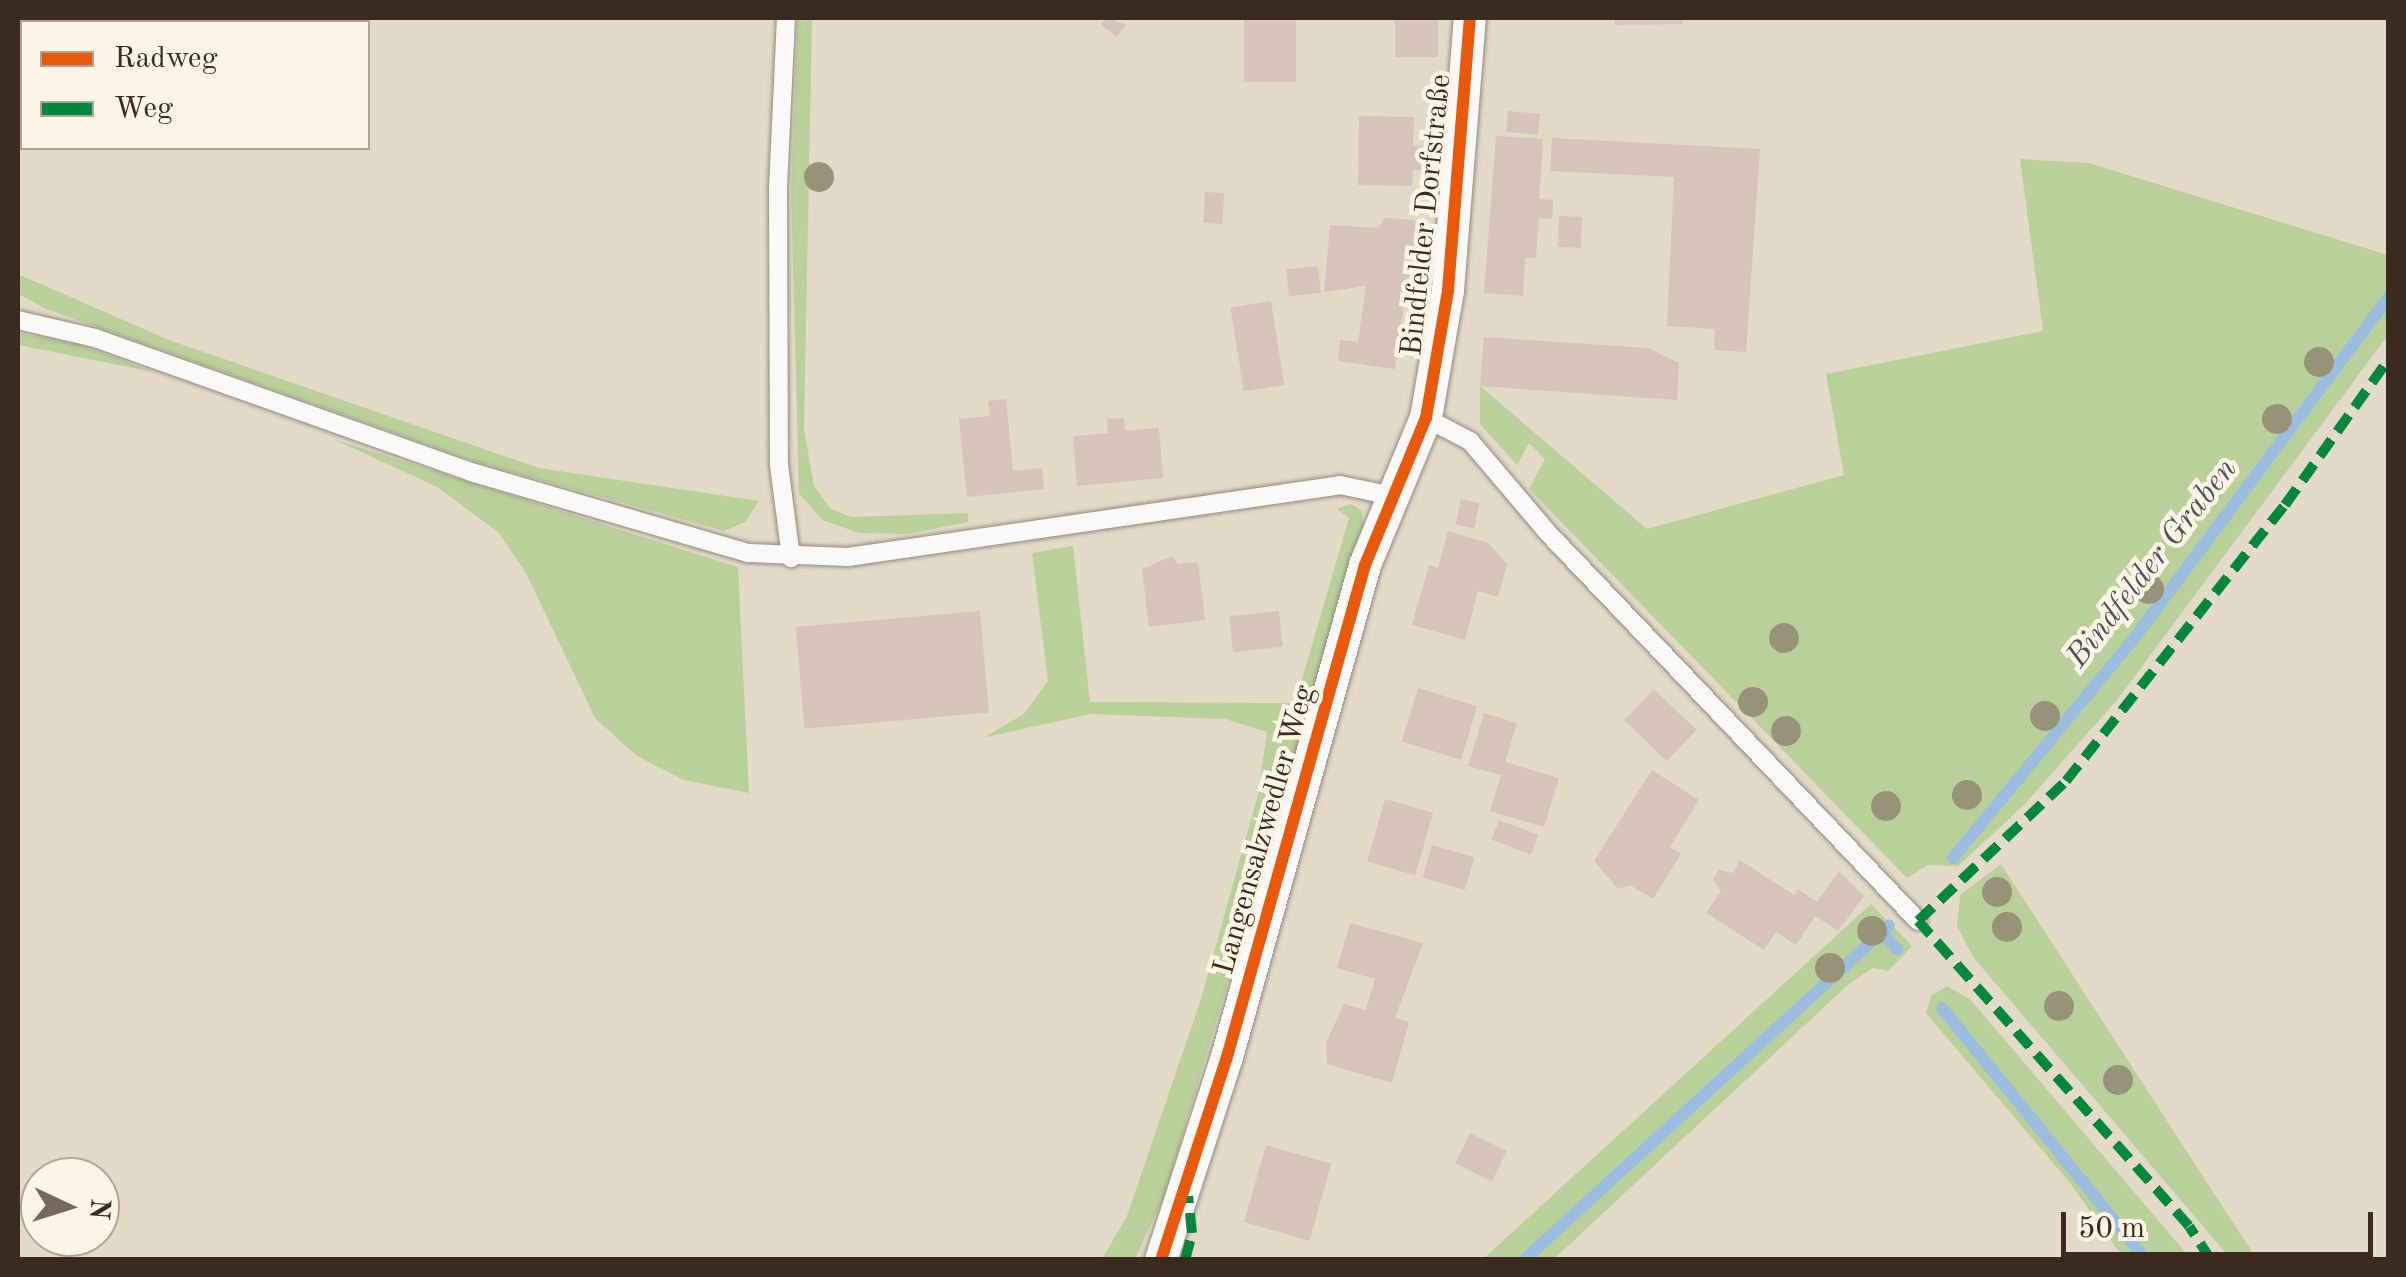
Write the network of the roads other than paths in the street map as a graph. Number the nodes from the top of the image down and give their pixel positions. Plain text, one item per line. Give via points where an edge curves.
1 (786, 18) edge
2 (1470, 18) edge
3 (18, 320) edge
4 (1426, 418) junction
5 (1392, 496) junction
6 (792, 558) junction
7 (1918, 921) dead end
8 (1161, 1260) edge

1 - 6 lane via 778,190 779,466
2 - 4 street, Bindfelder Dorfstraße via 1448,290
3 - 6 lane via 95,338 507,483 690,539
4 - 5 street, Langensalzwedler Weg
4 - 7 lane via 1470,441 1548,533
5 - 6 lane via 1340,485 848,557
5 - 8 street, Langensalzwedler Weg via 1365,565 1227,1057

